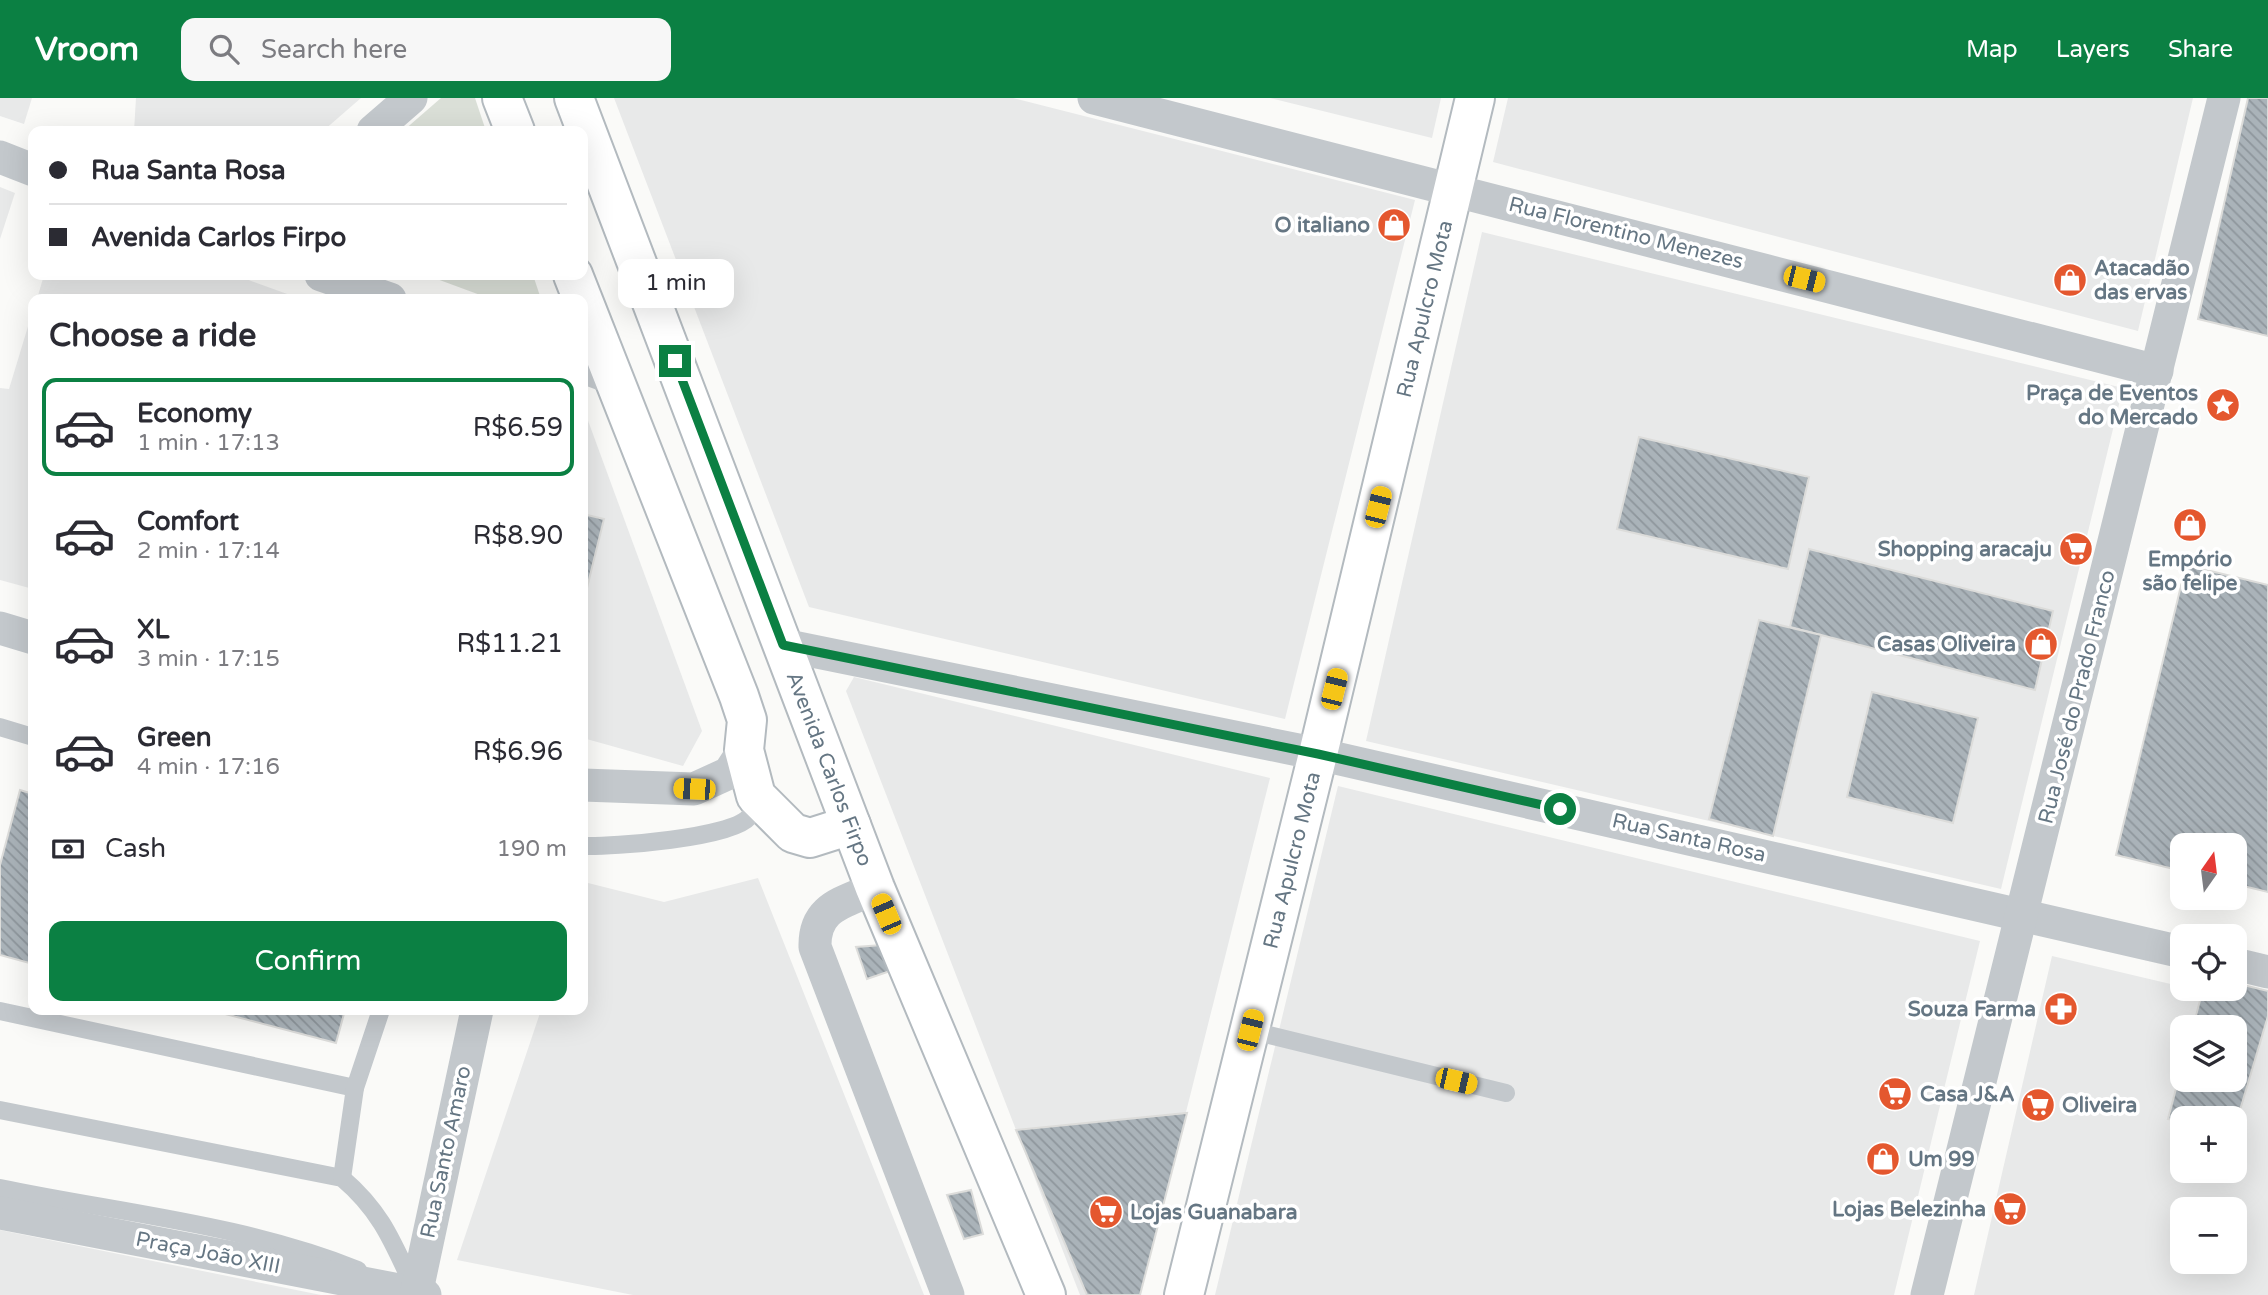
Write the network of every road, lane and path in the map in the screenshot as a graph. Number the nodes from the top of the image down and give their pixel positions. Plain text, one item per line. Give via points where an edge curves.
1 (411, 98) edge
2 (502, 98) edge
3 (574, 98) edge
4 (1094, 98) edge
5 (1475, 98) edge
6 (2224, 98) edge
7 (379, 126) edge
8 (513, 126) edge
9 (585, 126) edge
10 (588, 135) edge
11 (0, 157) edge
12 (28, 168) edge
13 (1455, 190) junction
14 (335, 280) edge
15 (376, 294) edge
16 (588, 332) edge
17 (2157, 371) junction
18 (599, 373) edge
19 (0, 628) edge
20 (28, 636) edge
21 (783, 645) junction
22 (0, 727) edge
23 (28, 735) edge
24 (744, 750) junction
25 (1318, 754) junction
26 (588, 786) edge
27 (756, 796) junction
28 (851, 825) junction
29 (588, 846) edge
30 (876, 888) junction
31 (2024, 914) junction
32 (2170, 949) edge
33 (2247, 967) edge
34 (2268, 972) edge
35 (0, 1011) edge
36 (379, 1015) edge
37 (476, 1015) edge
38 (1250, 1030) junction
39 (355, 1087) junction
40 (1506, 1093) dead end
41 (0, 1110) edge
42 (342, 1178) junction
43 (0, 1188) edge
44 (0, 1213) edge
45 (419, 1294) edge
46 (948, 1295) edge
47 (1046, 1295) edge
48 (1184, 1295) edge
49 (1927, 1295) edge

1 - 7 street
2 - 8 main road
3 - 9 main road, Avenida Carlos Firpo
4 - 13 street, Rua Florentino Menezes
5 - 13 main road, Rua Apulcro Mota
6 - 17 street, Rua José do Prado Franco
10 - 21 main road, Avenida Carlos Firpo
11 - 12 street
13 - 17 street, Rua Florentino Menezes
13 - 25 main road, Rua Apulcro Mota
14 - 15 street
16 - 18 main road
17 - 31 street, Rua José do Prado Franco
18 - 24 main road via 739,696 747,720
19 - 20 street
21 - 25 street, Rua Santa Rosa
21 - 28 main road, Avenida Carlos Firpo
22 - 23 lane
24 - 26 street via 729,773 694,789
24 - 27 main road
25 - 31 street, Rua Santa Rosa
25 - 38 main road, Rua Apulcro Mota
27 - 28 main road via 793,833 810,838
27 - 29 lane via 749,816 729,831
28 - 30 main road, Avenida Carlos Firpo
30 - 46 street, Avenida Carlos Firpo via 821,917 815,947
30 - 47 main road, Avenida Carlos Firpo
31 - 32 street, Rua Santa Rosa
31 - 49 street, Rua José do Prado Franco
33 - 34 street
35 - 39 lane
36 - 39 lane
37 - 45 street, Rua Santo Amaro
38 - 40 lane
38 - 48 main road, Rua Apulcro Mota
39 - 42 lane
41 - 42 lane
42 - 45 lane via 368,1200
43 - 45 lane via 285,1244
44 - 45 street, Praça João XIII

